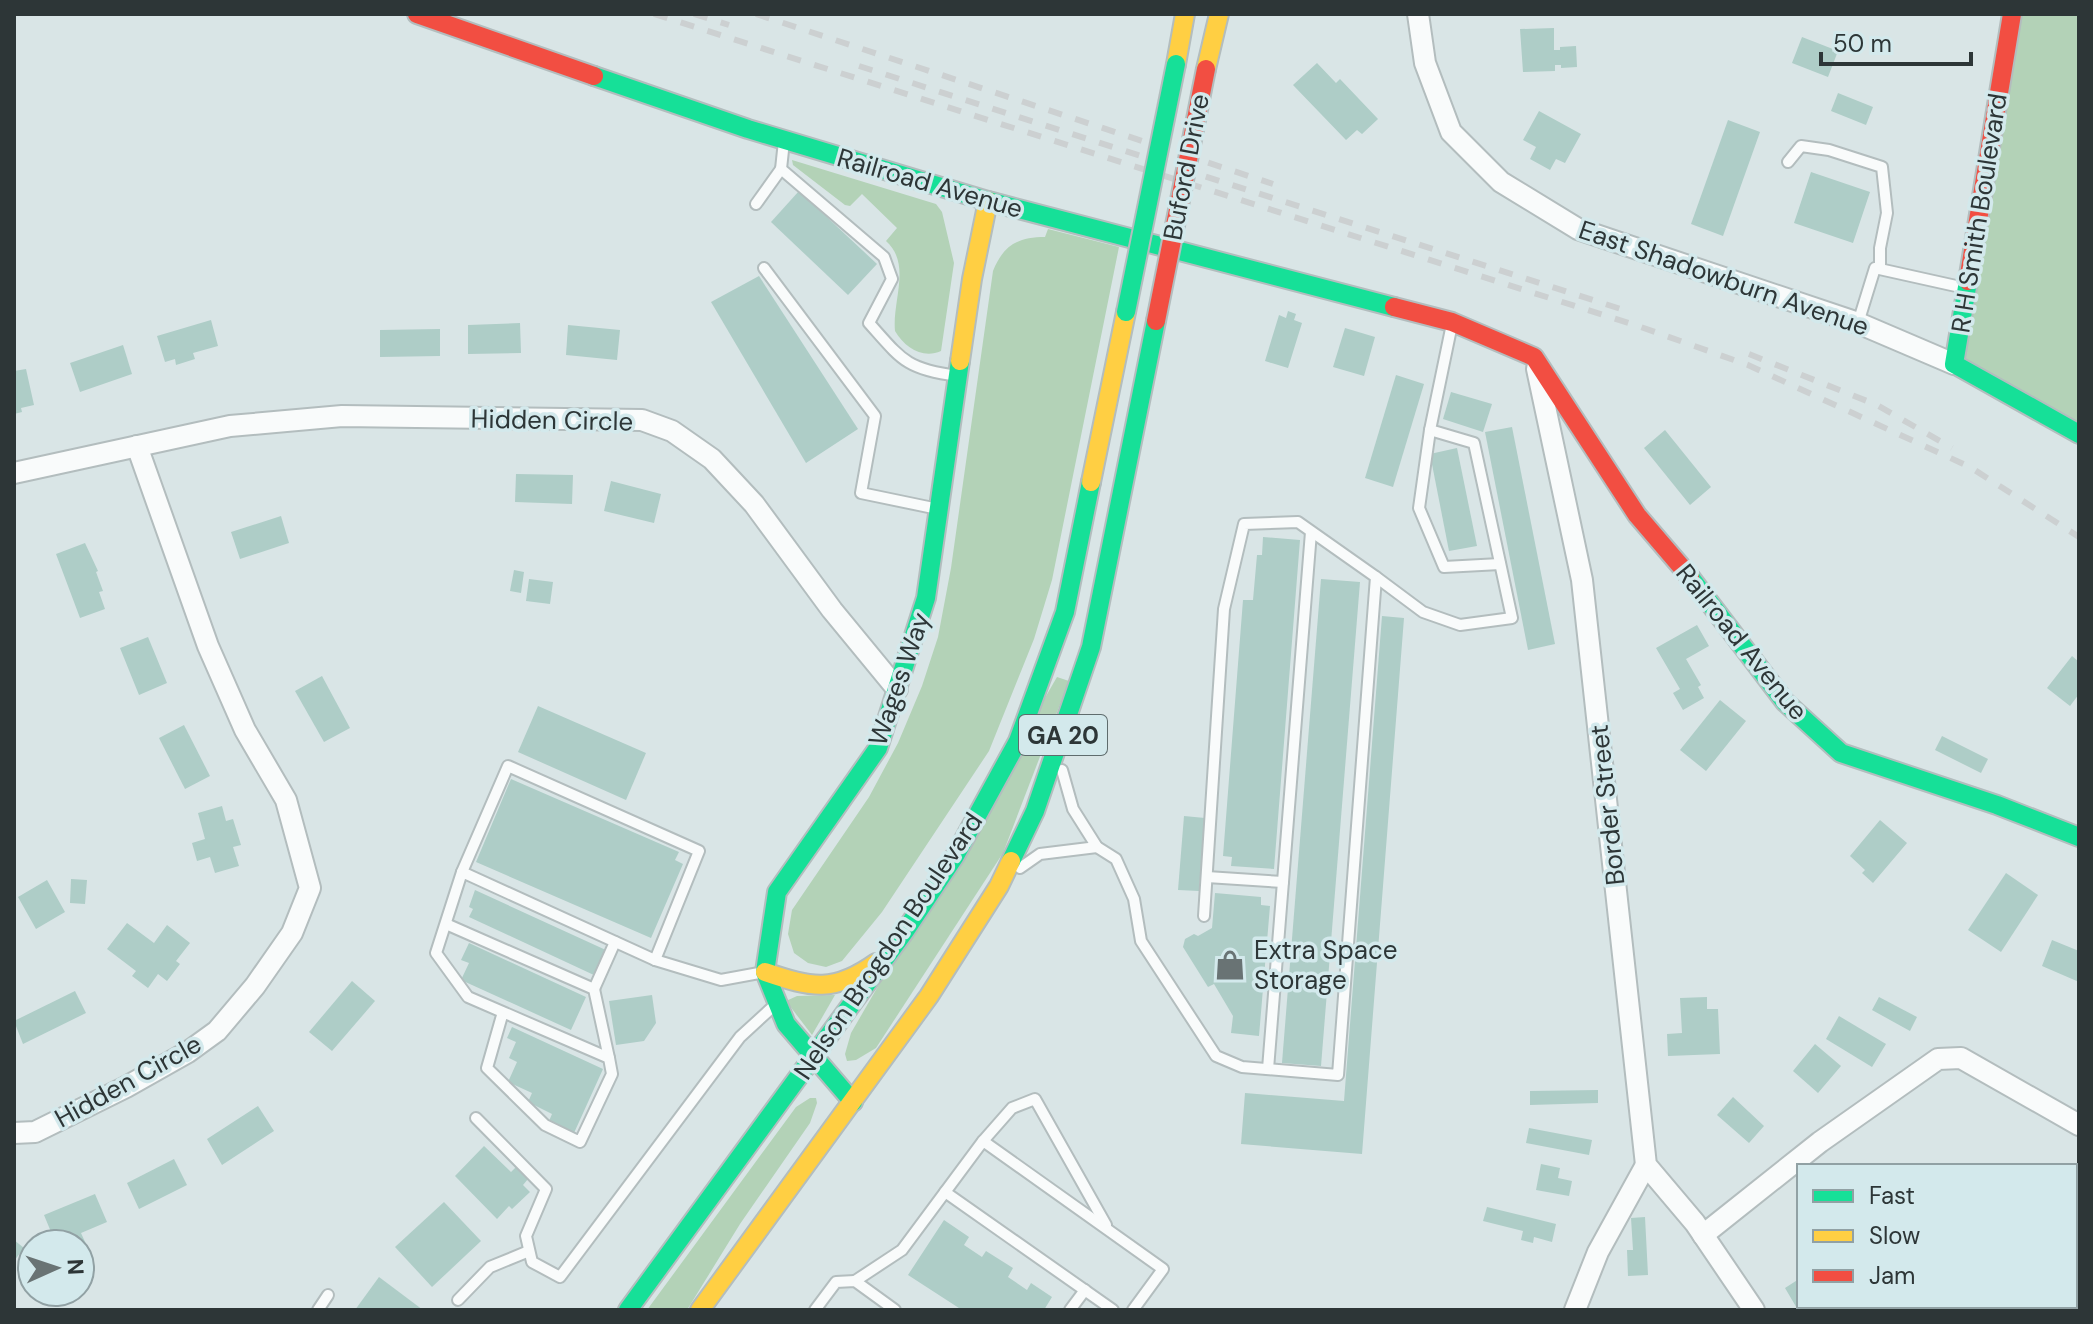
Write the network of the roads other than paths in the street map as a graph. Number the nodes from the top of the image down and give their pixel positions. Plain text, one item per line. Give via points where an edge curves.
1 (417, 14) edge
2 (1185, 14) edge
3 (1219, 14) edge
4 (1418, 14) edge
5 (2012, 14) edge
6 (785, 140) junction
7 (1788, 162) dead end
8 (781, 169) junction
9 (988, 201) junction
10 (756, 204) dead end
11 (764, 268) dead end
12 (1880, 269) junction
13 (1967, 288) junction
14 (1126, 312) joint
15 (1156, 321) joint
16 (1452, 322) junction
17 (1858, 323) junction
18 (1534, 357) junction
19 (1954, 364) junction
20 (959, 376) junction
21 (1430, 430) junction
22 (2079, 434) edge
23 (137, 446) junction
24 (14, 473) edge
25 (940, 509) junction
26 (1311, 532) junction
27 (1500, 564) junction
28 (1376, 577) junction
29 (897, 689) junction
30 (1057, 753) junction
31 (2079, 837) edge
32 (1097, 847) junction
33 (462, 872) junction
34 (1207, 877) junction
35 (1002, 880) junction
36 (1283, 882) junction
37 (1204, 916) dead end
38 (446, 924) junction
39 (615, 942) junction
40 (887, 955) junction
41 (655, 960) junction
42 (765, 972) junction
43 (594, 989) junction
44 (778, 1003) junction
45 (503, 1012) junction
46 (814, 1056) junction
47 (609, 1058) junction
48 (1268, 1069) junction
49 (853, 1102) junction
50 (476, 1118) dead end
51 (2079, 1125) edge
52 (14, 1133) edge
53 (983, 1141) junction
54 (1646, 1165) junction
55 (945, 1192) junction
56 (1109, 1231) junction
57 (1703, 1235) junction
58 (529, 1251) junction
59 (855, 1281) junction
60 (1085, 1290) junction
61 (328, 1295) dead end
62 (458, 1300) dead end
63 (318, 1310) edge
64 (628, 1310) edge
65 (700, 1310) edge
66 (815, 1310) edge
67 (895, 1310) edge
68 (1070, 1310) edge
69 (1113, 1310) edge
70 (1133, 1310) edge
71 (1575, 1310) edge
72 (1754, 1310) edge

1 - 6 main road, Railroad Avenue
2 - 14 main road, Buford Drive / GA 20, bridge
3 - 15 main road, Buford Drive / GA 20, bridge
4 - 17 street, East Shadowburn Avenue via 1425,63 1451,132 1501,182 1578,229
5 - 13 main road, R H Smith Boulevard
6 - 8 lane
6 - 9 main road, Railroad Avenue
7 - 12 lane via 1801,146 1882,167 1887,213
8 - 10 lane
8 - 20 lane via 884,257 892,279 869,323 904,362
9 - 16 main road, Railroad Avenue
9 - 20 main road, Wages Way
11 - 25 lane via 875,416 861,493
12 - 13 lane
12 - 17 lane via 1875,268
13 - 19 main road, R H Smith Boulevard
14 - 40 main road, Nelson Brogdon Boulevard / GA 20 via 1065,612 1023,727 955,856
15 - 30 main road, Nelson Brogdon Boulevard / GA 20 via 1091,647
16 - 18 main road
16 - 21 lane
17 - 19 street, East Shadowburn Avenue
18 - 31 main road, Railroad Avenue via 1637,515 1785,702 1841,753
18 - 54 street, Border Street via 1582,580
19 - 22 main road
20 - 25 main road, Wages Way
21 - 27 lane via 1474,443
21 - 27 lane via 1419,508 1444,567
23 - 24 street, Hidden Circle
23 - 29 street, Hidden Circle via 230,426 342,416 642,420 672,431 712,459 754,504
23 - 52 street, Hidden Circle via 208,646 245,730 286,800 310,888 292,933 217,1031 126,1087 35,1132
25 - 29 main road, Wages Way via 926,598
26 - 28 lane
26 - 34 lane via 1298,522 1244,524 1224,609
26 - 36 lane
27 - 28 lane via 1512,618 1460,625 1423,612
28 - 48 lane via 1338,1075
29 - 42 main road, Wages Way via 878,748 777,892
30 - 32 lane via 1073,809
30 - 35 main road, Nelson Brogdon Boulevard / GA 20
32 - 35 lane via 1040,854
32 - 48 lane via 1116,859 1134,899 1141,941 1216,1056 1242,1067
33 - 38 lane
33 - 39 lane
33 - 41 lane via 508,766 686,845 699,851
34 - 36 lane
34 - 37 lane
35 - 49 main road, Nelson Brogdon Boulevard / GA 20 via 929,996
36 - 48 lane
38 - 43 lane
38 - 45 lane via 436,953 468,997
39 - 41 lane
39 - 43 lane
40 - 42 main road via 837,986 814,987
40 - 46 main road, Nelson Brogdon Boulevard / GA 20
41 - 42 lane via 721,980
42 - 44 main road
43 - 47 lane
44 - 46 main road via 786,1024
44 - 58 lane via 740,1037 560,1277 532,1262
45 - 47 lane
45 - 47 lane via 487,1068 545,1125 580,1142 612,1074
46 - 49 main road
46 - 64 main road, Nelson Brogdon Boulevard / GA 20
49 - 65 main road, Nelson Brogdon Boulevard / GA 20
50 - 58 lane via 546,1189 526,1236
51 - 57 street via 1961,1058 1938,1059 1820,1142
53 - 55 lane
53 - 56 lane
53 - 56 lane via 1012,1108 1035,1099
54 - 57 street
54 - 71 street via 1598,1252
55 - 59 lane via 902,1250
55 - 60 lane
56 - 70 lane via 1163,1269
57 - 72 street
58 - 62 lane via 490,1267
59 - 66 lane via 836,1282
59 - 67 lane
60 - 68 lane
60 - 69 lane
61 - 63 lane

